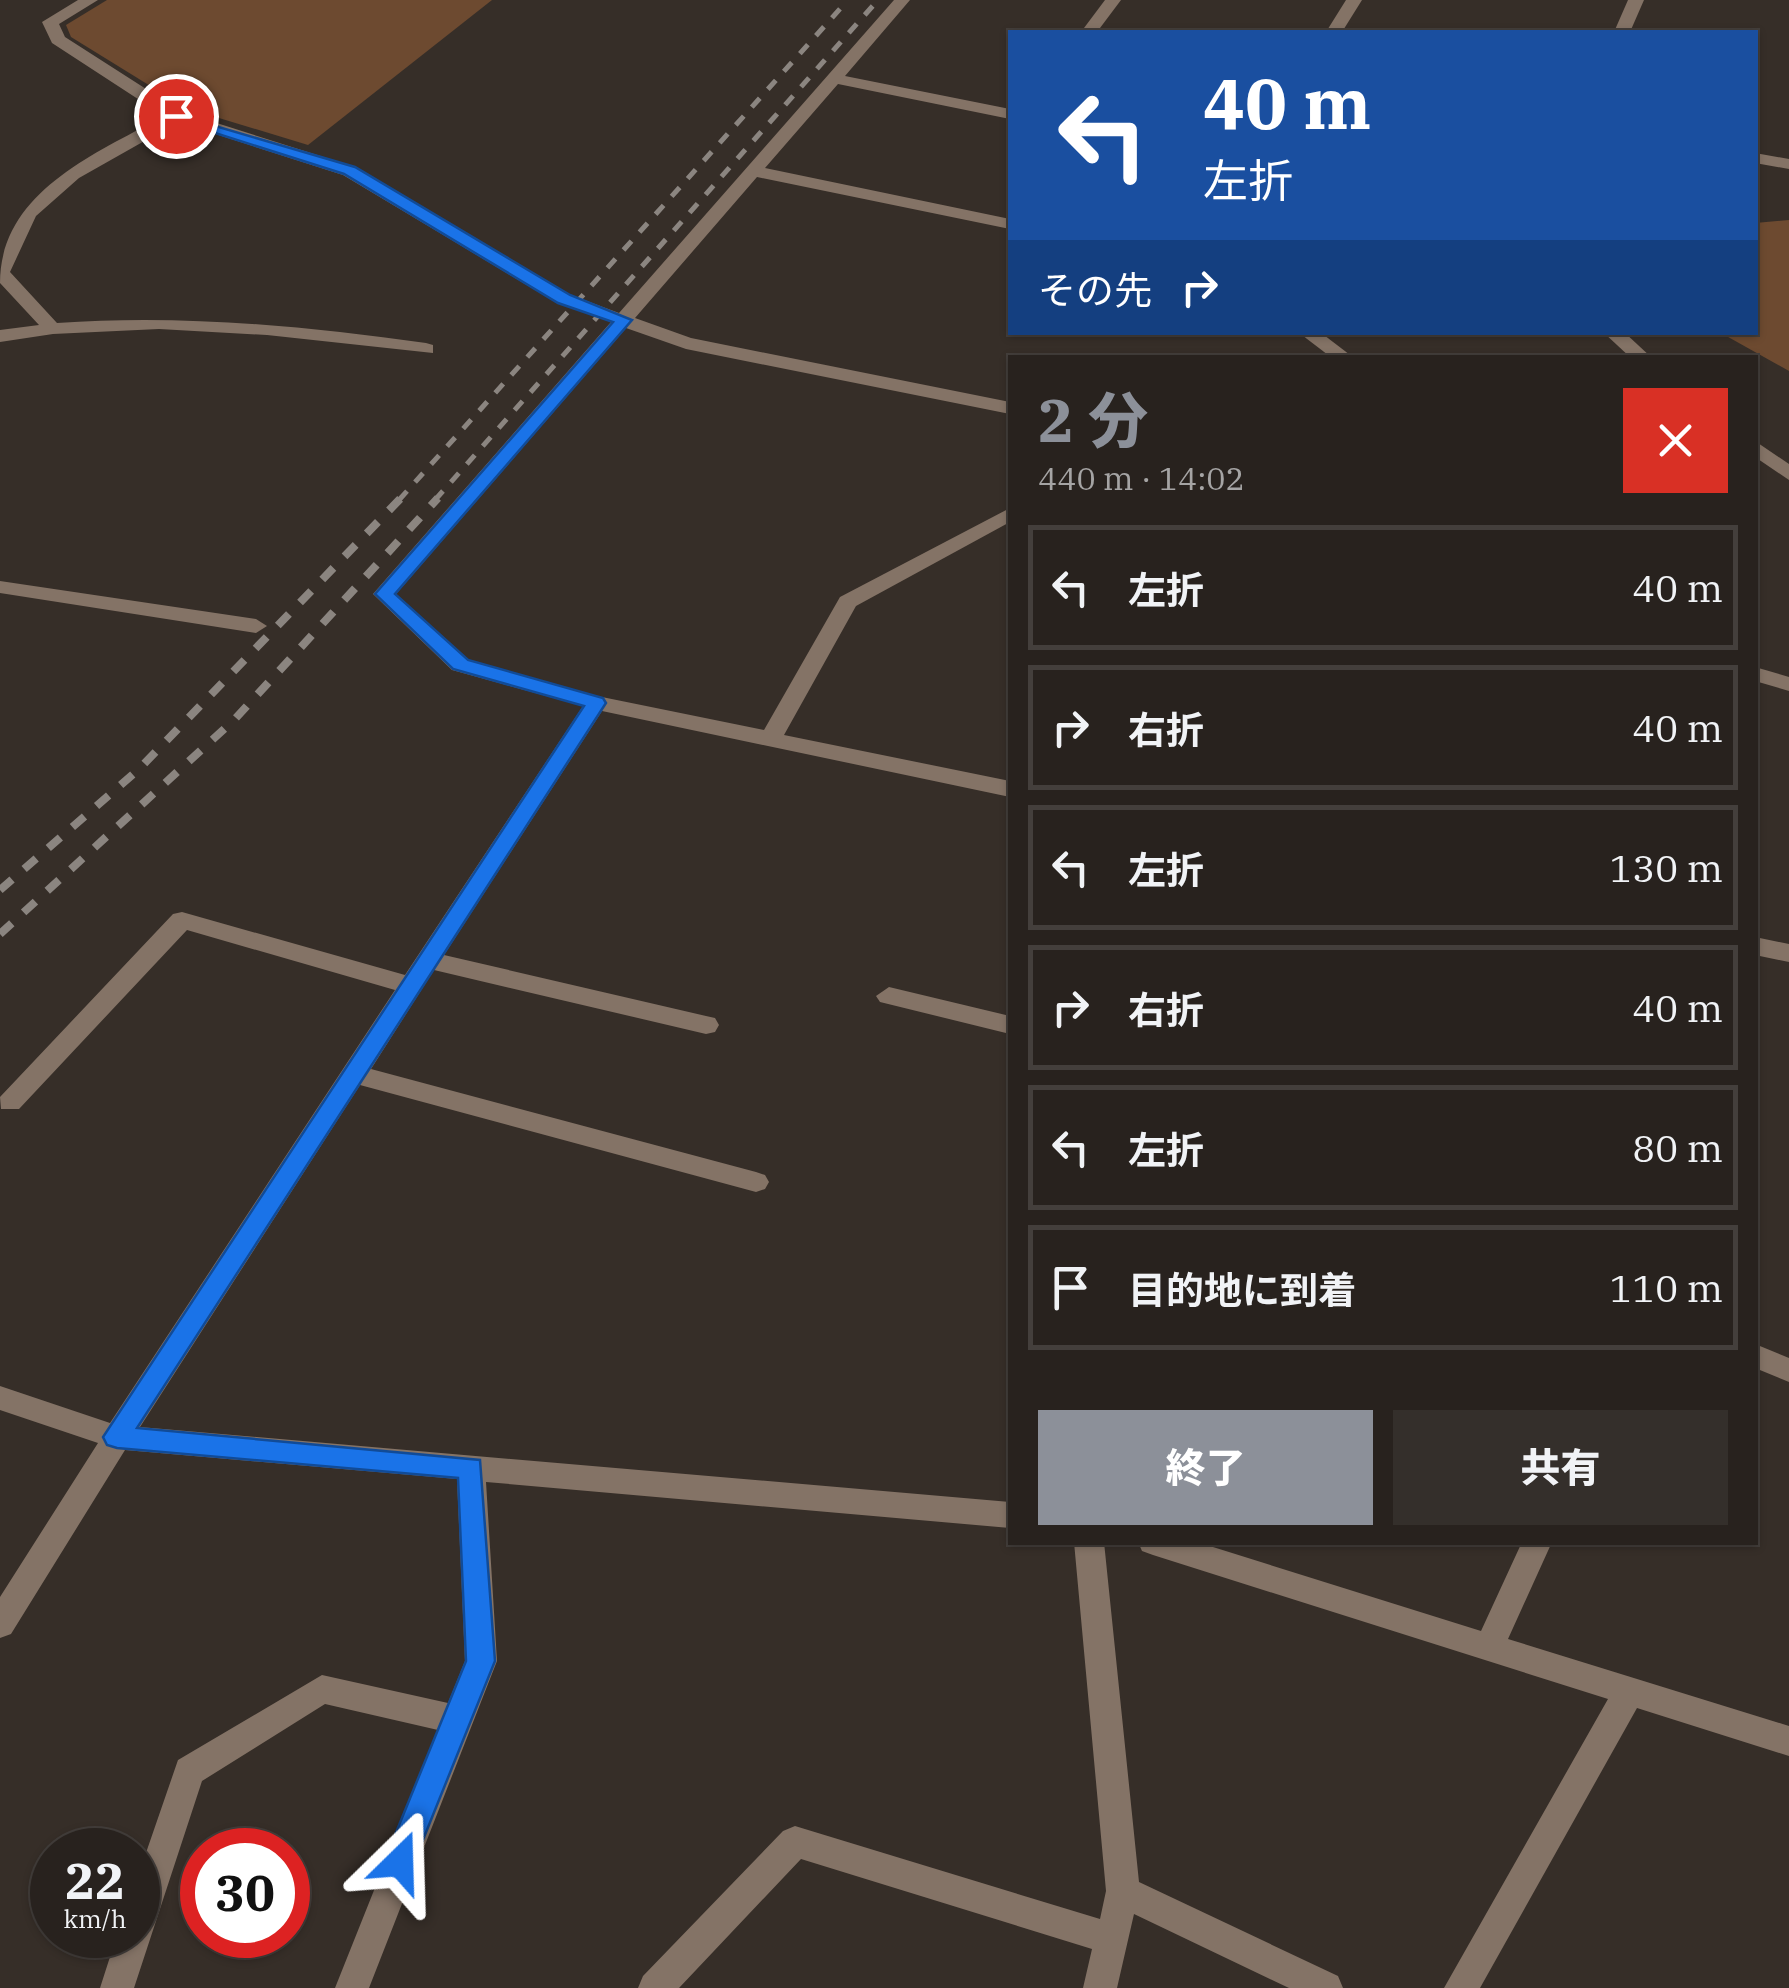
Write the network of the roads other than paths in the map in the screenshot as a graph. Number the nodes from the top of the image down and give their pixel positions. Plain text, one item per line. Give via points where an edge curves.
1 (90, 0) edge
2 (902, 0) edge
3 (1113, 0) edge
4 (1354, 0) edge
5 (1636, 0) edge
6 (1090, 30) edge
7 (1335, 30) edge
8 (1623, 30) edge
9 (832, 78) junction
10 (1008, 114) edge
11 (176, 116) junction
12 (1758, 159) edge
13 (1789, 164) edge
14 (755, 171) junction
15 (1008, 224) edge
16 (624, 320) junction
17 (52, 327) junction
18 (1311, 335) edge
19 (1615, 335) edge
20 (0, 336) edge
21 (426, 350) dead end
22 (1341, 355) edge
23 (1639, 355) edge
24 (1008, 408) edge
25 (1758, 449) edge
26 (1789, 474) edge
27 (1008, 515) edge
28 (0, 588) edge
29 (256, 626) dead end
30 (1758, 675) edge
31 (1789, 684) edge
32 (596, 703) junction
33 (770, 739) junction
34 (1008, 790) edge
35 (1758, 947) edge
36 (1789, 953) edge
37 (428, 960) junction
38 (411, 986) junction
39 (888, 996) dead end
40 (1008, 1025) edge
41 (706, 1026) dead end
42 (354, 1074) junction
43 (10, 1102) dead end
44 (756, 1182) dead end
45 (1758, 1357) edge
46 (1789, 1370) edge
47 (0, 1398) edge
48 (117, 1437) junction
49 (471, 1468) junction
50 (1008, 1515) edge
51 (1089, 1545) edge
52 (1163, 1545) edge
53 (1536, 1545) edge
54 (0, 1624) edge
55 (1489, 1648) junction
56 (1629, 1691) junction
57 (457, 1720) junction
58 (1789, 1741) edge
59 (160, 1859) edge
60 (1123, 1891) junction
61 (1112, 1939) junction
62 (126, 1958) edge
63 (116, 1988) edge
64 (352, 1988) edge
65 (655, 1988) edge
66 (1100, 1988) edge
67 (1326, 1988) edge
68 (1461, 1988) edge

1 - 11 street via 50,22 58,40
2 - 9 street
3 - 6 street
4 - 7 street
5 - 8 street
9 - 10 street
9 - 14 street
11 - 16 street via 350,170 564,299
11 - 17 street via 73,174 28,214 1,273
12 - 13 street
14 - 15 street
14 - 16 street
16 - 24 street via 686,343
16 - 32 street via 384,594 460,665
17 - 20 street
17 - 21 street via 267,326
18 - 22 street
19 - 23 street
25 - 26 street
27 - 33 street via 848,602
28 - 29 street
30 - 31 street
32 - 33 street
32 - 37 street
33 - 34 street
35 - 36 street
37 - 38 street
37 - 41 street
38 - 42 street
38 - 43 street via 182,920
39 - 40 street
42 - 44 street
42 - 48 street
45 - 46 street
47 - 48 street
48 - 49 street
48 - 54 street
49 - 50 street
49 - 57 street via 480,1661
51 - 60 street
52 - 55 street
53 - 55 street
55 - 56 street
56 - 58 street
56 - 68 street
57 - 59 street via 322,1689 189,1771
57 - 64 street
60 - 61 street
60 - 67 street
61 - 65 street via 795,1842
61 - 66 street
62 - 63 street

